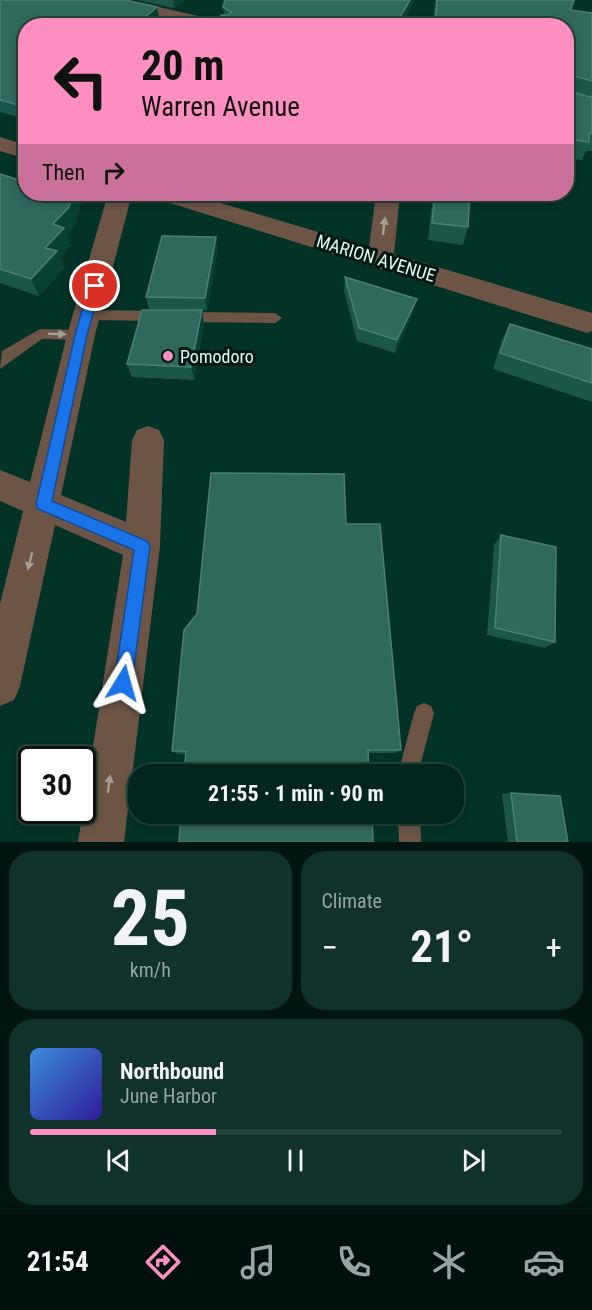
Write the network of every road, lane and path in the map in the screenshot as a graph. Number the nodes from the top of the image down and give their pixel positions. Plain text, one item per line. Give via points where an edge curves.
1 (103, 0) edge
2 (192, 0) edge
3 (168, 18) edge
4 (185, 18) edge
5 (0, 144) edge
6 (18, 150) edge
7 (118, 201) edge
8 (188, 201) edge
9 (387, 201) edge
10 (380, 259) junction
11 (275, 318) dead end
12 (587, 322) dead end
13 (84, 325) junction
14 (0, 363) edge
15 (148, 441) dead end
16 (0, 485) edge
17 (44, 504) junction
18 (142, 546) junction
19 (0, 686) edge
20 (424, 713) dead end
21 (411, 764) edge
22 (409, 824) edge
23 (101, 842) edge
24 (410, 842) edge

1 - 3 street
2 - 4 street
5 - 6 street
7 - 13 street
8 - 10 street, MARION AVENUE
10 -> 9 street
10 - 12 street, MARION AVENUE
11 - 13 lane
14 -> 13 lane via 39,333
13 - 17 street
15 - 18 street
16 - 17 street
17 - 18 street
17 -> 19 street
23 -> 18 street
20 - 21 lane
22 - 24 lane

